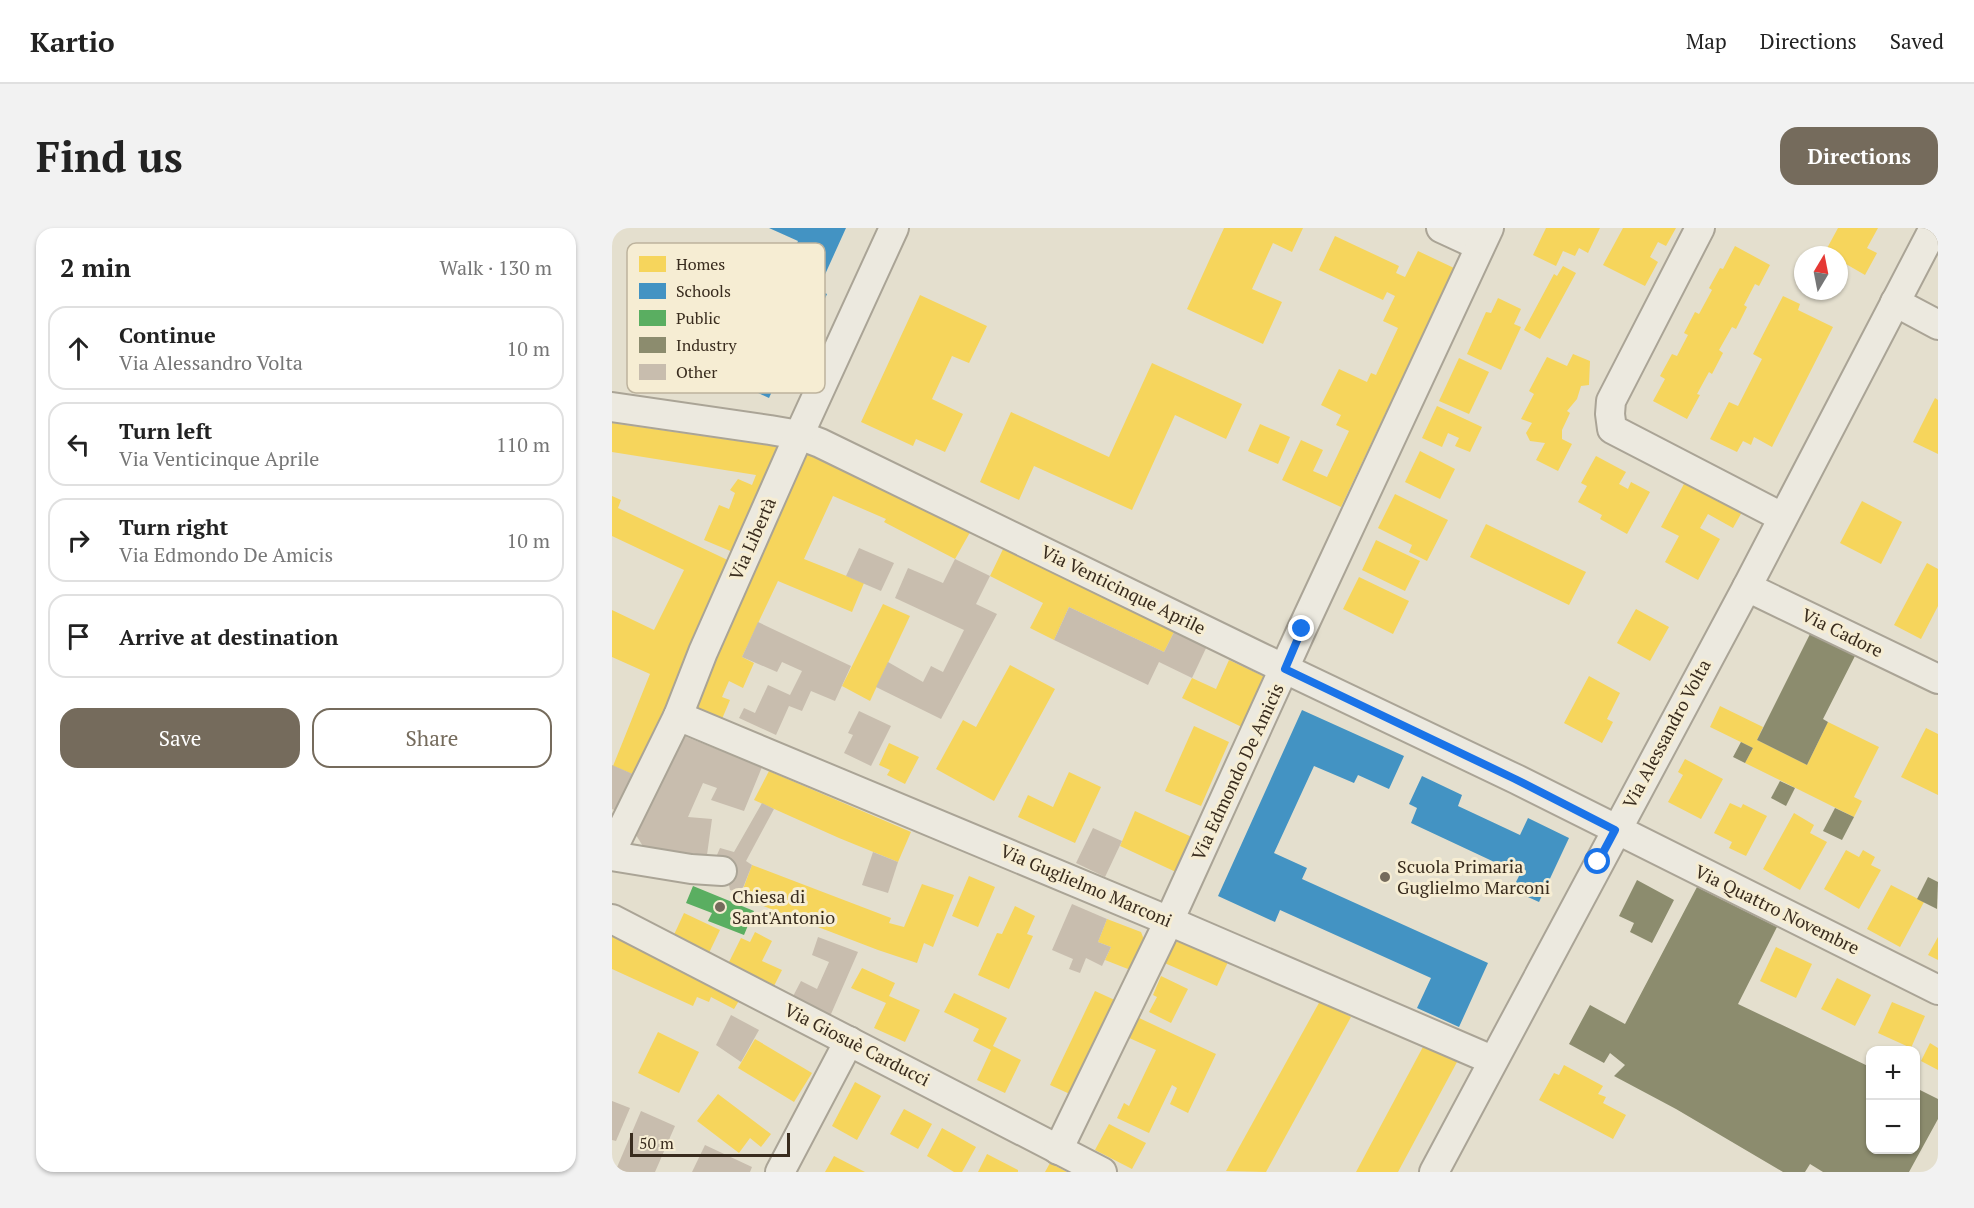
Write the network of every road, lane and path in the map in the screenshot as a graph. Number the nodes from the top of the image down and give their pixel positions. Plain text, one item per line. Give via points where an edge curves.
1 (894, 228) edge
2 (1441, 228) edge
3 (1700, 228) edge
4 (1934, 228) edge
5 (1485, 237) edge
6 (1895, 302) junction
7 (1938, 325) edge
8 (825, 378) edge
9 (818, 393) edge
10 (612, 407) edge
11 (799, 435) junction
12 (1782, 517) junction
13 (1747, 586) junction
14 (1285, 669) junction
15 (1938, 679) edge
16 (678, 716) junction
17 (1615, 830) junction
18 (612, 850) edge
19 (612, 856) edge
20 (722, 871) dead end
21 (612, 919) edge
22 (1169, 921) junction
23 (1938, 990) edge
24 (849, 1041) junction
25 (1492, 1060) junction
26 (1058, 1150) junction
27 (780, 1172) edge
28 (1102, 1172) edge
29 (1434, 1172) edge

1 - 8 street, Via Libertà
2 - 5 street
3 - 12 street via 1611,401 1612,429
4 - 6 street, Via Alessandro Volta
5 - 14 street, Via Edmondo De Amicis
6 - 7 street
6 - 12 street, Via Alessandro Volta
9 - 11 street, Via Libertà
10 - 11 street, Via Venticinque Aprile
11 - 14 street, Via Venticinque Aprile
11 - 16 street, Via Libertà
12 - 13 street, Via Alessandro Volta
13 - 15 street, Via Cadore
13 - 17 street, Via Alessandro Volta
14 - 17 street, Via Venticinque Aprile
14 - 22 street, Via Edmondo De Amicis
16 - 18 street, Via Libertà
16 - 22 street, Via Guglielmo Marconi
17 - 23 street, Via Quattro Novembre
17 - 25 street, Via Alessandro Volta
19 - 20 street
21 - 24 street, Via Giosuè Carducci
22 - 25 street, Via Guglielmo Marconi
22 - 26 street, Via Edmondo De Amicis
24 - 26 street, Via Giosuè Carducci
24 - 27 street
25 - 29 street, Via Alessandro Volta
26 - 28 street, Via Giosuè Carducci

